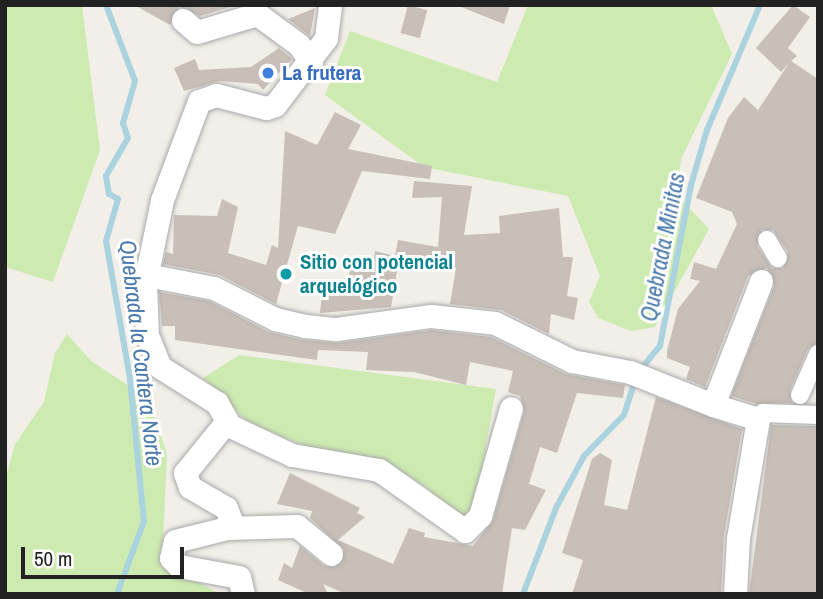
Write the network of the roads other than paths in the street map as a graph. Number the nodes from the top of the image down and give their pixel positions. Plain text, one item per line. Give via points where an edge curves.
1 (330, 5) edge
2 (183, 20) dead end
3 (311, 62) junction
4 (767, 240) dead end
5 (778, 258) dead end
6 (147, 275) junction
7 (761, 281) dead end
8 (818, 354) edge
9 (800, 395) dead end
10 (713, 405) junction
11 (511, 408) dead end
12 (818, 415) edge
13 (758, 419) junction
14 (226, 424) junction
15 (227, 528) junction
16 (331, 554) dead end
17 (243, 594) edge
18 (736, 594) edge

1 - 3 street via 326,38
2 - 3 street via 197,32 257,14 299,45
3 - 6 street via 275,105 266,108 216,95 199,102 162,201
4 - 5 street
6 - 10 street via 214,288 275,319 305,326 336,329 431,316 495,323 572,361 630,372
6 - 14 street via 147,335 160,367 217,403
7 - 10 street
8 - 9 street
10 - 13 street
11 - 14 street via 480,516 465,531 379,470 292,455
12 - 13 street via 764,413
13 - 18 street via 738,538
14 - 15 street via 188,467 186,480 226,508
15 - 16 street via 298,526
15 - 17 street via 175,541 172,558 179,566 239,577

